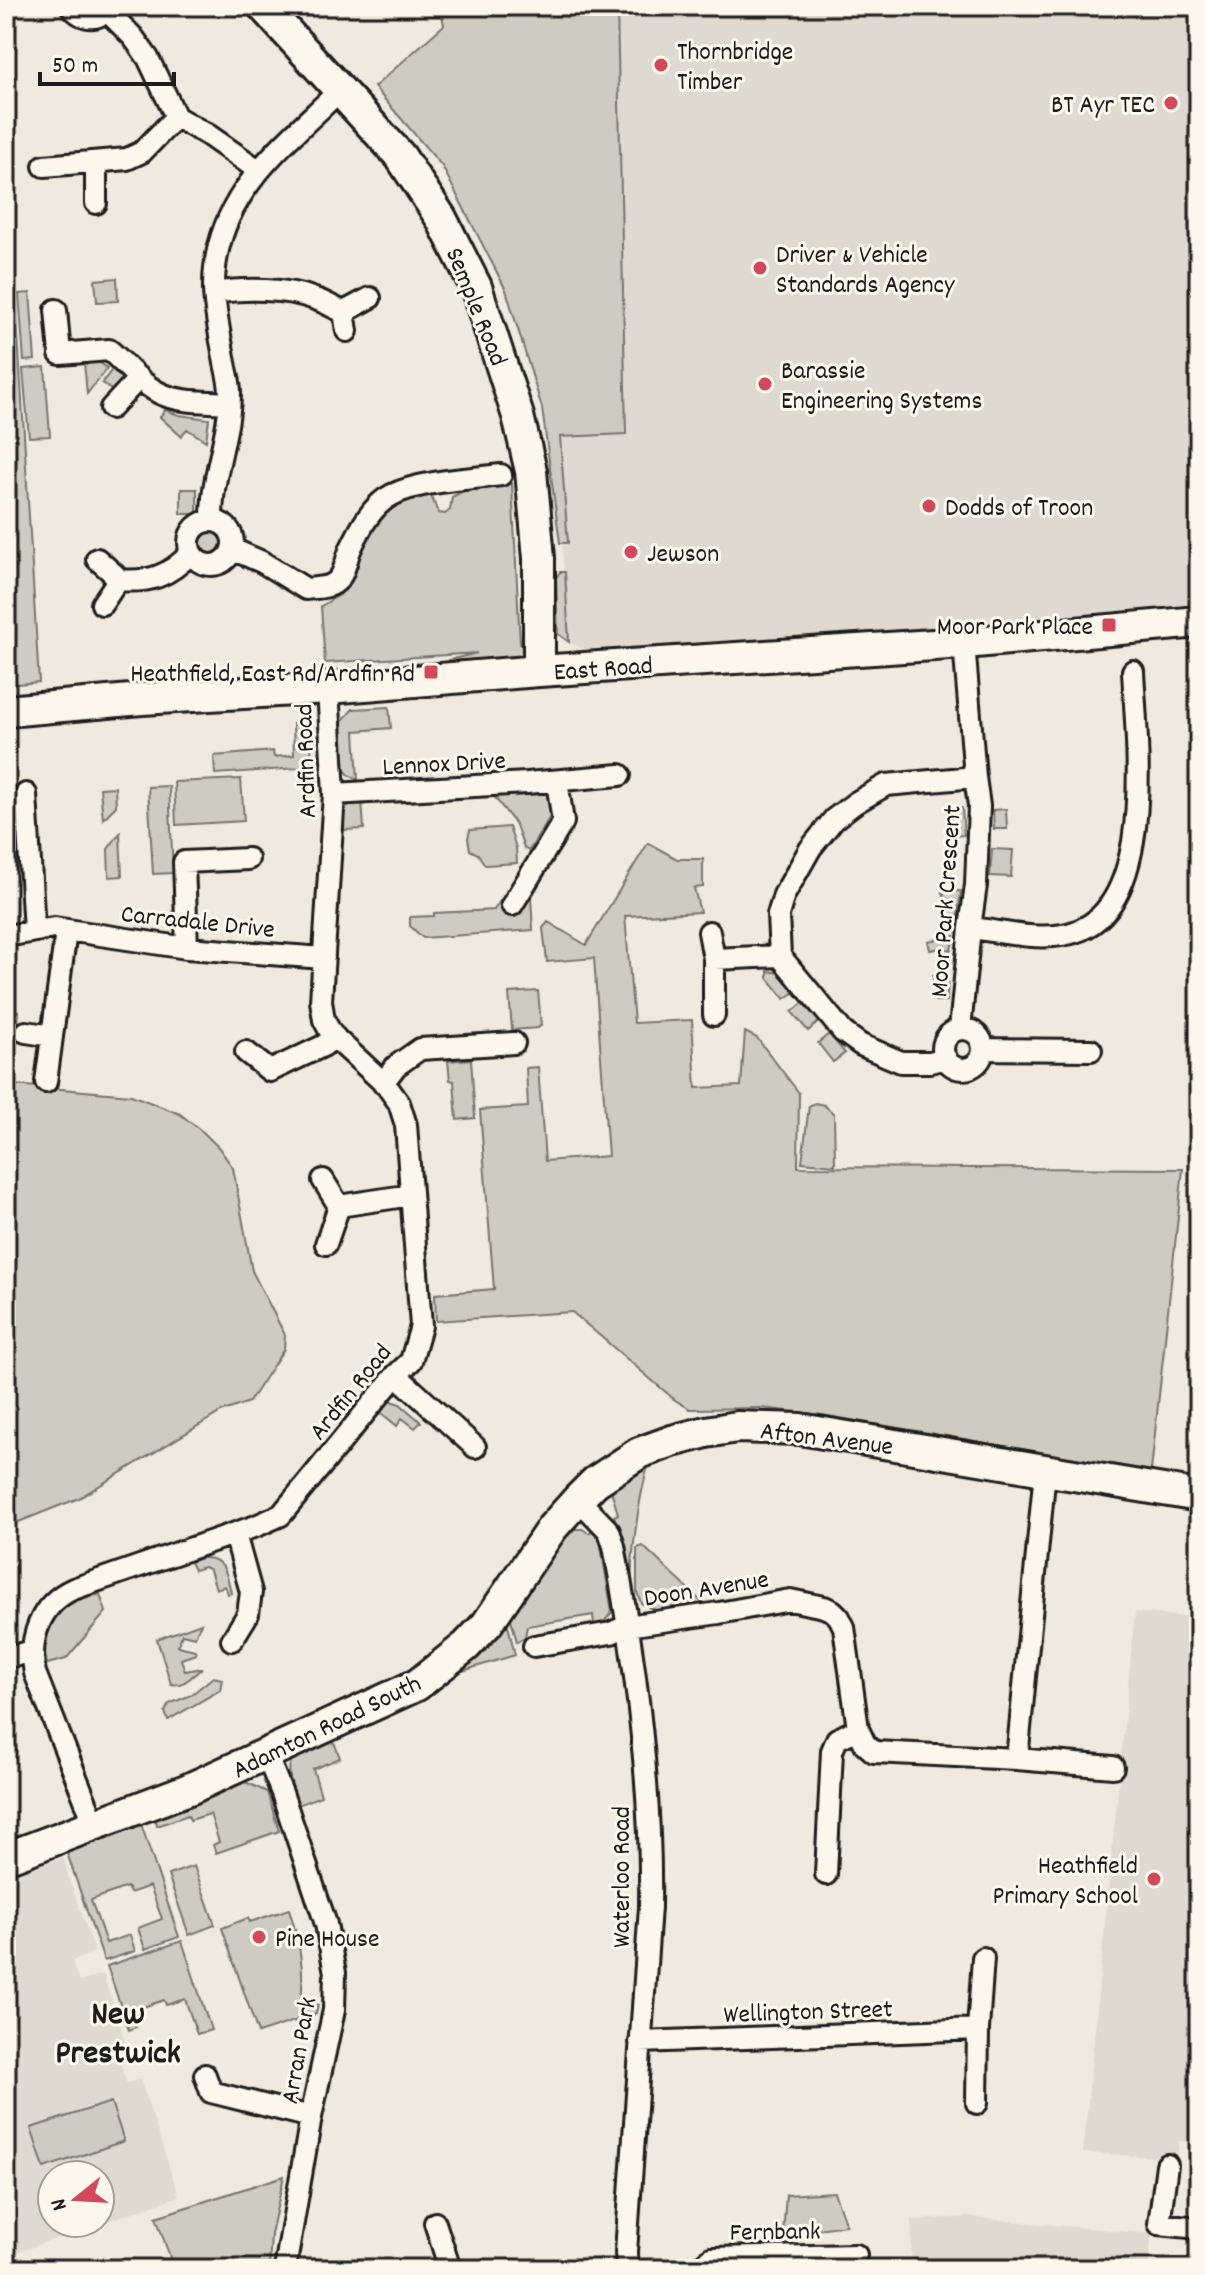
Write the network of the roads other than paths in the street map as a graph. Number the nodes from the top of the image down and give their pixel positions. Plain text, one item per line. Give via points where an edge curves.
1 (71, 6) edge
2 (263, 6) edge
3 (108, 8) edge
4 (341, 89) junction
5 (176, 117) junction
6 (96, 163) junction
7 (44, 166) dead end
8 (258, 170) junction
9 (96, 203) dead end
10 (215, 293) junction
11 (370, 298) dead end
12 (56, 310) dead end
13 (139, 378) junction
14 (229, 403) junction
15 (111, 408) dead end
16 (501, 475) dead end
17 (212, 521) junction
18 (232, 549) junction
19 (191, 553) junction
20 (97, 559) dead end
21 (118, 580) junction
22 (102, 604) dead end
23 (1199, 622) edge
24 (964, 643) junction
25 (539, 671) junction
26 (1133, 671) dead end
27 (328, 688) junction
28 (6, 711) edge
29 (620, 775) dead end
30 (975, 777) junction
31 (557, 781) junction
32 (26, 794) dead end
33 (334, 794) junction
34 (248, 859) dead end
35 (512, 905) dead end
36 (970, 928) junction
37 (34, 931) junction
38 (66, 931) junction
39 (709, 932) dead end
40 (6, 936) edge
41 (187, 948) junction
42 (780, 956) junction
43 (324, 958) junction
44 (714, 959) junction
45 (714, 1015) dead end
46 (960, 1029) junction
47 (26, 1032) dead end
48 (52, 1036) junction
49 (335, 1037) junction
50 (514, 1043) dead end
51 (983, 1049) junction
52 (1091, 1050) dead end
53 (246, 1052) dead end
54 (946, 1058) junction
55 (46, 1082) dead end
56 (383, 1083) junction
57 (323, 1180) dead end
58 (411, 1195) junction
59 (339, 1206) junction
60 (326, 1244) dead end
61 (396, 1375) junction
62 (475, 1447) dead end
63 (1045, 1471) junction
64 (1199, 1496) edge
65 (578, 1499) junction
66 (235, 1534) junction
67 (627, 1626) junction
68 (232, 1640) dead end
69 (534, 1646) dead end
70 (32, 1651) junction
71 (6, 1658) edge
72 (858, 1729) junction
73 (266, 1754) junction
74 (1017, 1759) junction
75 (1113, 1767) dead end
76 (95, 1825) junction
77 (6, 1858) edge
78 (826, 1874) dead end
79 (983, 1958) dead end
80 (978, 2029) junction
81 (640, 2042) junction
82 (205, 2075) dead end
83 (977, 2103) dead end
84 (311, 2117) junction
85 (1167, 2165) dead end
86 (435, 2223) dead end
87 (1199, 2228) edge
88 (856, 2255) dead end
89 (285, 2269) edge
90 (450, 2269) edge
91 (627, 2269) edge
92 (699, 2269) edge

1 - 3 street via 93,18
2 - 4 street, Semple Road
3 - 5 street via 148,58
4 - 8 street
4 - 25 street, Semple Road via 400,156 441,218 476,287 531,471 539,558
5 - 6 street via 142,152
5 - 8 street
6 - 7 street
6 - 9 street
8 - 10 street via 225,224
10 - 11 street via 249,290 313,297 346,322
10 - 14 street
12 - 13 street via 60,354 109,350
13 - 14 street via 162,395
13 - 15 street
14 - 17 street
16 - 18 street via 445,492 392,495 376,506 332,585 306,589
17 - 18 street via 229,530
17 - 19 street via 193,531
18 - 19 street via 213,565
19 - 21 street via 157,577
20 - 21 street
21 - 22 street
23 - 24 street, East Road
24 - 25 street, East Road
24 - 30 street, Moor Park Crescent
25 - 27 street, East Road
26 - 36 street via 1138,808 1128,868 1112,903 1096,920 1062,935
27 - 28 street, East Road
27 - 33 street, Ardfin Road
29 - 31 street, Lennox Drive
30 - 36 street, Moor Park Crescent via 979,833
30 - 42 street, Moor Park Crescent via 886,785 834,819 784,895 778,915
31 - 33 street, Lennox Drive
31 - 35 street via 563,822
32 - 37 street
33 - 43 street, Ardfin Road
34 - 41 street via 184,862
36 - 46 street, Moor Park Crescent
37 - 38 street, Carradale Drive
37 - 40 street, Carradale Drive
38 - 41 street, Carradale Drive
38 - 48 street
39 - 44 street
41 - 43 street, Carradale Drive
42 - 44 street
42 - 54 street via 843,1032 861,1045 901,1062
43 - 49 street, Ardfin Road via 321,1001 324,1020
44 - 45 street
46 - 51 street, Moor Park Crescent via 978,1034
46 - 54 street, Moor Park Crescent via 946,1038
47 - 48 street
48 - 55 street
49 - 53 street via 270,1071
49 - 56 street, Ardfin Road
50 - 56 street via 420,1049
51 - 52 street
51 - 54 street via 981,1059 967,1069
56 - 58 street, Ardfin Road via 399,1103 406,1125
57 - 59 street
58 - 59 street
58 - 61 street, Ardfin Road via 421,1326 411,1361
59 - 60 street
61 - 62 street
61 - 66 street, Ardfin Road via 281,1515
63 - 64 street, Afton Avenue
63 - 65 street, Afton Avenue via 800,1429 737,1427 639,1453
63 - 74 street
65 - 67 street, Waterloo Road via 609,1531
65 - 73 street, Adamton Road South via 487,1624 440,1668 417,1685
66 - 68 street via 251,1592 248,1614
66 - 70 street, Ardfin Road via 60,1595 36,1630
67 - 69 street, Doon Avenue
67 - 72 street, Doon Avenue via 790,1600 833,1611 844,1627
67 - 81 street, Waterloo Road via 651,1857
70 - 71 street
70 - 76 street via 35,1673
72 - 74 street via 874,1752
72 - 78 street via 837,1739 832,1751
73 - 76 street, Adamton Road South
73 - 84 street, Arran Park via 326,1924 335,1973 334,2010
74 - 75 street
76 - 77 street, Adamton Road South
79 - 80 street
80 - 81 street, Wellington Street
80 - 83 street
81 - 91 street, Waterloo Road
82 - 84 street via 211,2092
84 - 89 street, Arran Park
85 - 87 street via 1159,2224
86 - 90 street
88 - 92 street, Fernbank via 711,2258

